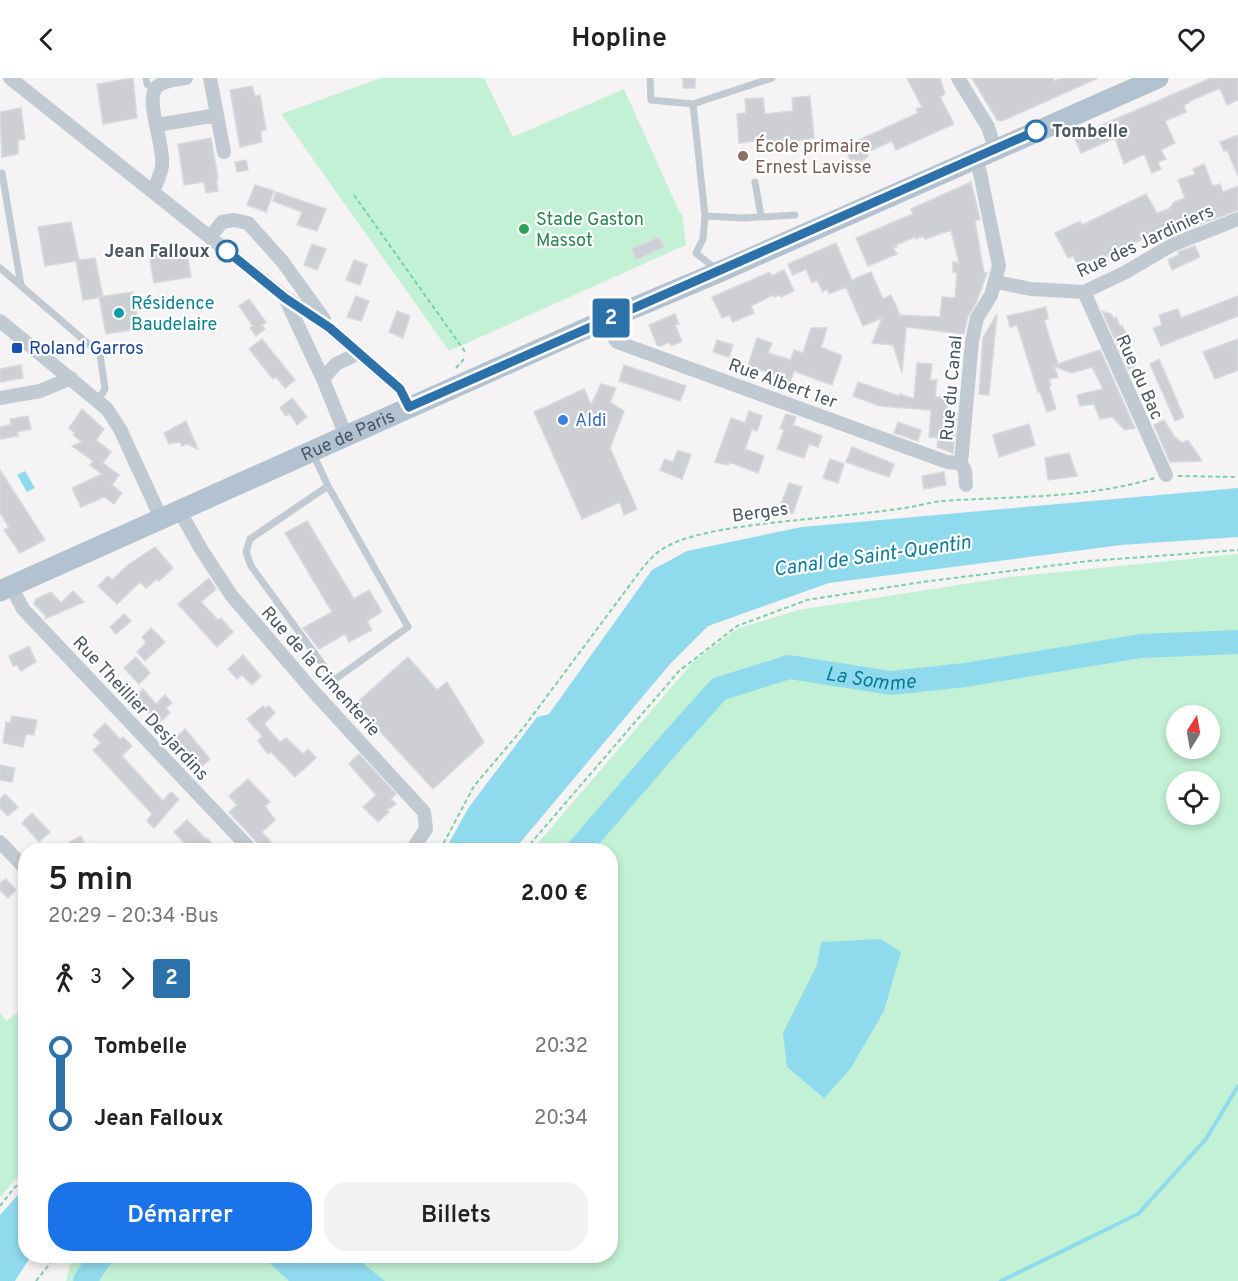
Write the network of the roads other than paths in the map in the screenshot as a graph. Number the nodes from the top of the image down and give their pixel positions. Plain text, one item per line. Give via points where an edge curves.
1 (10, 78) edge
2 (146, 78) edge
3 (186, 78) edge
4 (210, 78) edge
5 (650, 78) edge
6 (772, 78) edge
7 (958, 78) edge
8 (1158, 78) edge
9 (154, 90) junction
10 (693, 104) junction
11 (217, 115) junction
12 (157, 125) junction
13 (995, 149) junction
14 (224, 152) dead end
15 (975, 158) junction
16 (0, 173) edge
17 (755, 182) dead end
18 (153, 192) junction
19 (795, 215) dead end
20 (705, 216) junction
21 (760, 216) junction
22 (1238, 219) edge
23 (210, 237) junction
24 (0, 268) edge
25 (719, 272) junction
26 (996, 282) junction
27 (21, 285) junction
28 (1084, 292) junction
29 (285, 298) junction
30 (605, 320) junction
31 (0, 321) edge
32 (330, 328) junction
33 (359, 353) junction
34 (71, 378) junction
35 (323, 379) junction
36 (0, 398) edge
37 (98, 400) junction
38 (409, 407) junction
39 (346, 436) junction
40 (312, 451) junction
41 (961, 463) junction
42 (1166, 475) road end
43 (966, 485) dead end
44 (328, 486) junction
45 (170, 514) junction
46 (5, 589) edge
47 (0, 842) edge
48 (244, 843) edge
49 (417, 843) edge
50 (18, 860) edge

1 - 18 street
2 - 9 lane
3 - 9 street via 161,83
4 - 11 street
5 - 10 lane via 651,100
6 - 10 lane
7 - 13 street via 988,127
8 - 13 main road, Rue de Paris
9 - 12 street via 151,98
10 - 20 lane
11 - 12 street
11 - 14 street
12 - 18 street via 163,165
13 - 15 main road, Rue de Paris
15 - 25 main road, Rue de Paris
15 - 26 street, Rue du Canal via 999,266
16 - 27 lane
17 - 21 lane
18 - 23 street
19 - 21 lane
20 - 21 lane
20 - 25 lane via 703,239 696,253
22 - 28 street, Rue des Jardiniers via 1172,245
23 - 29 street
23 - 32 street via 222,222 248,223 282,261
24 - 27 lane
25 - 30 main road, Rue de Paris
26 - 28 street, Rue des Jardiniers via 1031,289
26 - 41 street, Rue du Canal via 976,318
27 - 37 lane via 100,354 105,389
28 - 42 street, Rue du Bac
29 - 32 street
29 - 35 street
30 - 38 main road, Rue de Paris
30 - 41 street, Rue Albert 1er via 617,342 947,462
31 - 34 street, Rue de la Cimenterie
32 - 33 street
33 - 35 street via 336,364
33 - 38 street via 400,389
34 - 36 street via 40,391
34 - 37 street, Rue de la Cimenterie
35 - 39 street
37 - 45 street, Rue de la Cimenterie via 120,429
38 - 39 main road, Rue de Paris
39 - 40 main road, Rue de Paris
40 - 44 lane
40 - 45 main road, Rue de Paris
41 - 43 street, Rue du Canal
44 - 44 lane via 250,539 246,552 251,566 334,680 408,627
45 - 46 main road, Rue de Paris
45 - 49 street, Rue de la Cimenterie via 187,527 231,595 424,812 426,829
46 - 48 street, Rue Theillier Desjardins
47 - 50 street

